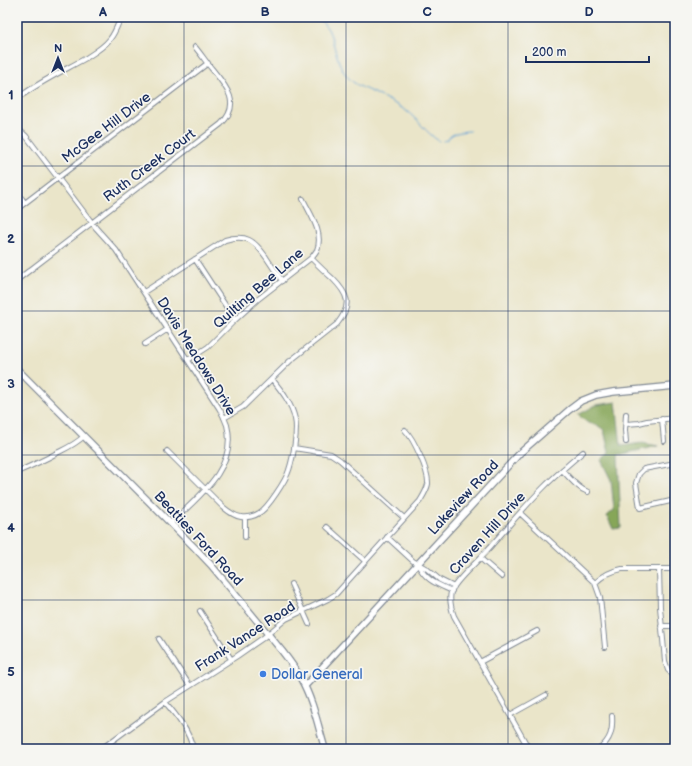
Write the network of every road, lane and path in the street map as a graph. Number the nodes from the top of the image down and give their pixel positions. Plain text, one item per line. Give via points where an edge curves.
1 (120, 17) edge
2 (195, 46) dead end
3 (208, 63) junction
4 (17, 99) edge
5 (17, 128) edge
6 (57, 178) junction
7 (17, 192) edge
8 (303, 199) dead end
9 (25, 203) junction
10 (17, 208) edge
11 (92, 222) junction
12 (311, 258) junction
13 (195, 259) junction
14 (17, 280) edge
15 (282, 281) junction
16 (144, 292) junction
17 (235, 320) junction
18 (168, 329) junction
19 (145, 344) dead end
20 (188, 360) junction
21 (17, 368) edge
22 (272, 379) junction
23 (675, 386) edge
24 (626, 414) dead end
25 (224, 418) junction
26 (675, 418) edge
27 (662, 419) junction
28 (626, 424) junction
29 (405, 430) dead end
30 (84, 436) junction
31 (664, 440) dead end
32 (626, 442) dead end
33 (294, 448) junction
34 (167, 451) dead end
35 (583, 452) dead end
36 (675, 463) edge
37 (562, 470) junction
38 (17, 472) edge
39 (206, 490) junction
40 (588, 492) dead end
41 (675, 500) edge
42 (520, 513) junction
43 (245, 518) junction
44 (404, 518) junction
45 (171, 523) junction
46 (327, 527) dead end
47 (245, 537) dead end
48 (387, 537) junction
49 (480, 558) junction
50 (365, 561) junction
51 (417, 564) junction
52 (659, 569) junction
53 (675, 569) edge
54 (502, 577) dead end
55 (595, 583) junction
56 (291, 584) dead end
57 (454, 587) junction
58 (452, 591) junction
59 (303, 610) junction
60 (200, 612) dead end
61 (309, 624) dead end
62 (661, 626) junction
63 (675, 626) edge
64 (537, 631) dead end
65 (268, 634) junction
66 (159, 639) dead end
67 (605, 647) dead end
68 (231, 659) junction
69 (480, 662) junction
70 (675, 677) edge
71 (190, 686) junction
72 (305, 686) junction
73 (546, 695) dead end
74 (165, 702) junction
75 (510, 715) junction
76 (612, 716) dead end
77 (101, 749) edge
78 (193, 749) edge
79 (325, 749) edge
80 (529, 749) edge
81 (599, 749) edge

1 - 4 street via 110,40
2 - 3 street, Ruth Creek Court
3 - 6 street, McGee Hill Drive
3 - 11 street, Ruth Creek Court via 229,92 230,106 225,120
5 - 6 street, Davis Meadows Drive via 26,136
6 - 9 street, McGee Hill Drive
6 - 11 street, Davis Meadows Drive
7 - 9 street
8 - 12 street, Quilting Bee Lane via 318,234 317,250
9 - 10 street, McGee Hill Drive
11 - 14 street, Ruth Creek Court
11 - 16 street, Davis Meadows Drive via 113,246
12 - 15 street, Quilting Bee Lane
12 - 22 street via 342,288 346,295 346,311 337,324 290,361
13 - 15 street via 225,240 234,237 245,238 254,242
13 - 16 street
13 - 17 street
15 - 17 street, Quilting Bee Lane
16 - 18 street, Davis Meadows Drive
17 - 20 street, Quilting Bee Lane via 208,347
18 - 19 street
18 - 20 street, Davis Meadows Drive
20 - 25 street, Davis Meadows Drive
21 - 30 main road, Beatties Ford Road
22 - 25 street via 244,407
22 - 33 street via 291,406 295,418
23 - 51 main road, Lakeview Road via 613,392 581,401 520,453
24 - 28 street
25 - 39 street, Davis Meadows Drive via 228,435 227,453 219,473
26 - 27 street
27 - 28 street
27 - 31 street
28 - 32 street
29 - 44 street, Frank Vance Road via 419,454 428,484 420,501
30 - 38 street via 69,447
30 - 45 main road, Beatties Ford Road
33 - 43 street via 286,477 268,505 260,513
33 - 44 street via 330,454 340,460
34 - 39 street
35 - 37 street, Craven Hill Drive
36 - 41 street via 644,469 636,483 640,508
37 - 40 street via 573,482
37 - 42 street, Craven Hill Drive
39 - 43 street via 233,515
39 - 45 street, Davis Meadows Drive
42 - 49 street, Craven Hill Drive
42 - 55 street
43 - 47 street
44 - 48 street, Frank Vance Road
45 - 65 main road, Beatties Ford Road via 211,565
46 - 50 street
48 - 50 street, Frank Vance Road
48 - 51 street
49 - 54 street
49 - 57 street, Craven Hill Drive
50 - 59 street, Frank Vance Road via 332,597
51 - 57 street
51 - 58 street via 432,582
51 - 72 main road, Lakeview Road
52 - 53 street
52 - 55 street via 622,569 607,574
52 - 62 street
55 - 67 street via 600,597
56 - 59 street
57 - 58 street, Craven Hill Drive
58 - 69 street, Craven Hill Drive via 450,599 454,616
59 - 61 street
59 - 65 street, Frank Vance Road via 286,619
60 - 68 street
62 - 63 street
62 - 70 street via 666,665
64 - 69 street
65 - 68 street, Frank Vance Road
65 - 72 main road, Beatties Ford Road
66 - 71 street
68 - 71 street, Frank Vance Road
69 - 75 street, Craven Hill Drive
71 - 74 street, Frank Vance Road
72 - 79 main road, Beatties Ford Road
73 - 75 street
74 - 77 street, Frank Vance Road
74 - 78 street via 188,735
75 - 80 street, Craven Hill Drive
76 - 81 street via 611,735

